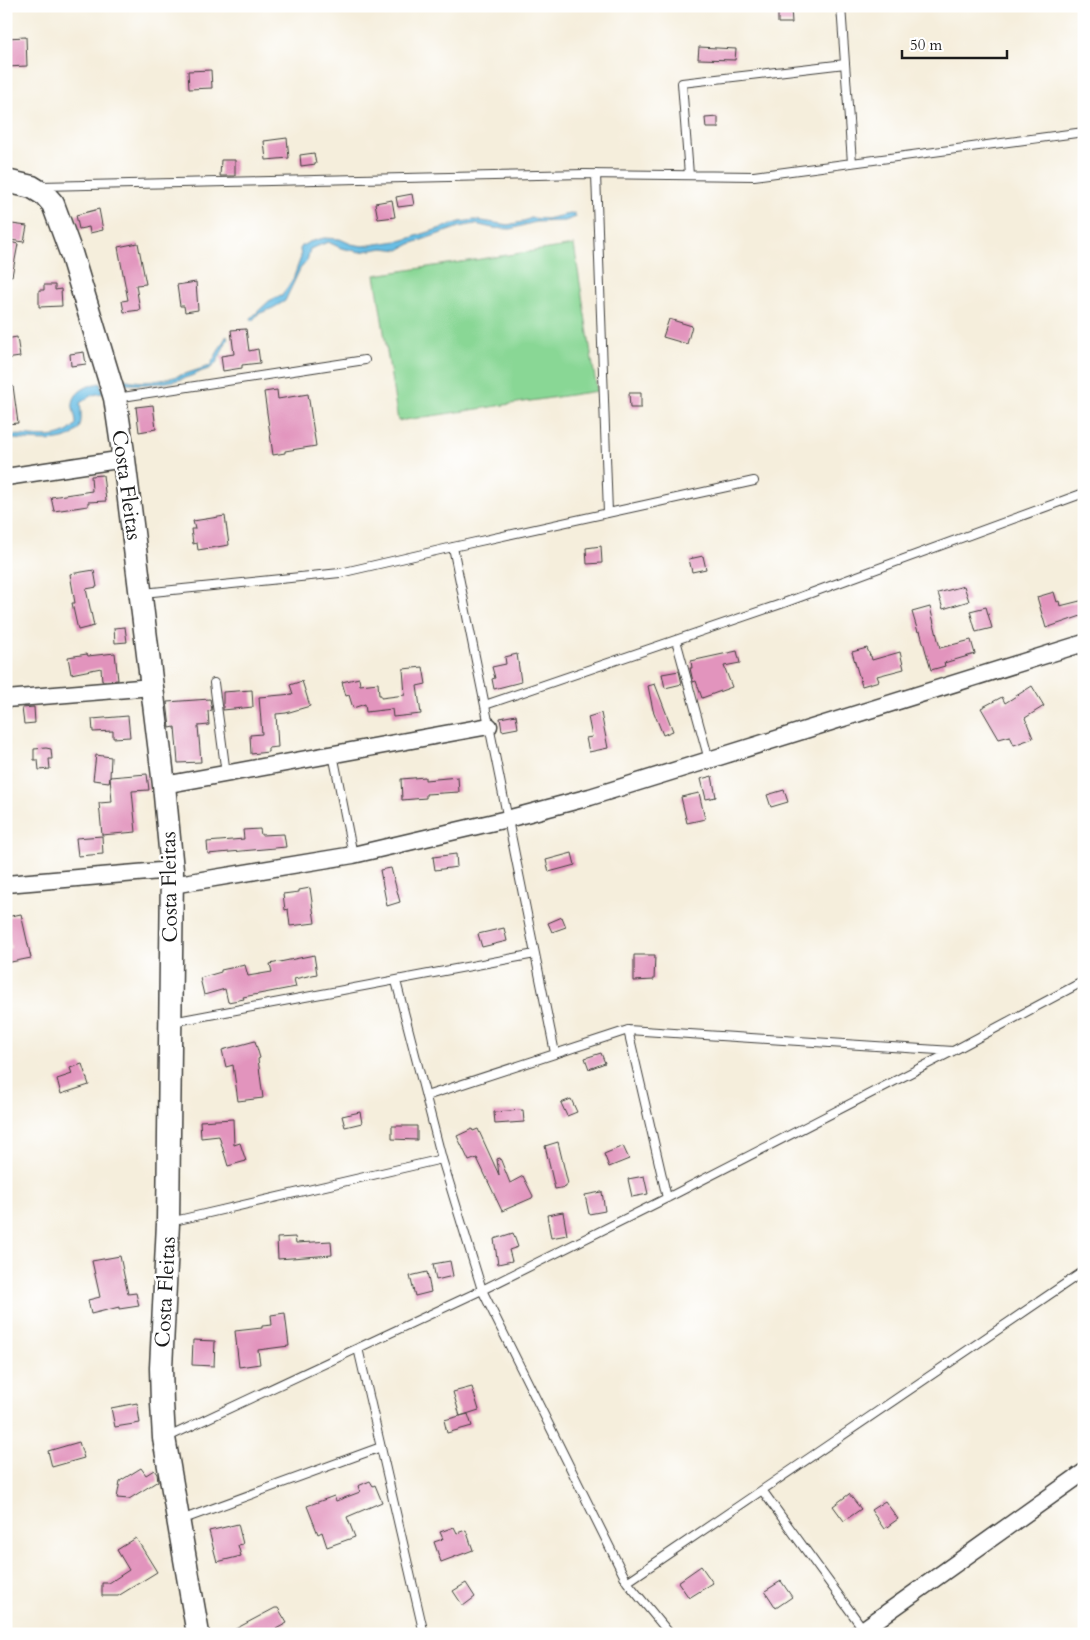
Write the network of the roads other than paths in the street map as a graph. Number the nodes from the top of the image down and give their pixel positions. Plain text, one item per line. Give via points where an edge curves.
1 (841, 6) edge
2 (845, 64) junction
3 (1084, 132) edge
4 (852, 162) junction
5 (596, 174) junction
6 (689, 176) junction
7 (6, 181) edge
8 (32, 186) junction
9 (364, 360) dead end
10 (114, 398) junction
11 (124, 459) junction
12 (6, 477) edge
13 (754, 481) dead end
14 (1084, 493) edge
15 (608, 513) junction
16 (453, 546) junction
17 (141, 593) junction
18 (676, 640) junction
19 (1083, 648) edge
20 (214, 683) dead end
21 (152, 687) junction
22 (6, 699) edge
23 (485, 705) junction
24 (489, 726) junction
25 (333, 754) junction
26 (709, 760) junction
27 (226, 774) junction
28 (164, 785) junction
29 (508, 819) junction
30 (353, 856) junction
31 (172, 877) junction
32 (6, 884) edge
33 (535, 954) junction
34 (396, 981) junction
35 (1084, 981) edge
36 (170, 1023) junction
37 (628, 1030) junction
38 (953, 1051) junction
39 (555, 1053) junction
40 (426, 1096) junction
41 (442, 1159) junction
42 (667, 1198) junction
43 (168, 1223) junction
44 (1084, 1271) edge
45 (482, 1290) junction
46 (358, 1348) junction
47 (164, 1438) junction
48 (381, 1447) junction
49 (1084, 1472) edge
50 (762, 1490) junction
51 (179, 1520) junction
52 (627, 1582) junction
53 (862, 1632) edge
54 (198, 1634) edge
55 (424, 1634) edge
56 (670, 1634) edge

1 - 2 lane
2 - 4 lane
2 - 6 lane via 682,83
3 - 4 lane
4 - 6 lane via 754,176
5 - 6 lane
5 - 8 lane
5 - 15 lane
7 - 8 main road, Costa Fleitas
8 - 10 main road, Costa Fleitas via 54,204
9 - 10 lane
10 - 11 main road, Costa Fleitas
11 - 12 street
11 - 17 main road, Costa Fleitas
13 - 15 lane
14 - 18 lane
15 - 16 lane
16 - 17 lane via 340,573
16 - 23 lane
17 - 21 main road, Costa Fleitas
18 - 23 lane
18 - 26 lane
19 - 26 street
20 - 27 lane
21 - 22 street
21 - 28 main road, Costa Fleitas
23 - 24 lane
24 - 25 street
24 - 29 lane
25 - 27 street
25 - 30 lane
26 - 29 street
27 - 28 street
28 - 31 main road, Costa Fleitas
29 - 30 street
29 - 33 lane
30 - 31 street
31 - 32 street
31 - 36 main road, Costa Fleitas
33 - 34 lane
33 - 39 lane
34 - 36 lane
34 - 40 lane
35 - 38 lane
36 - 43 main road, Costa Fleitas
37 - 38 lane
37 - 39 lane
37 - 42 lane
38 - 42 lane
39 - 40 lane
40 - 41 lane
41 - 43 lane
41 - 45 lane
42 - 45 lane
43 - 47 main road, Costa Fleitas via 161,1368
44 - 50 lane
45 - 46 lane
45 - 52 lane
46 - 47 lane
46 - 48 lane
47 - 51 main road, Costa Fleitas
48 - 51 lane
48 - 55 lane
49 - 53 street
50 - 52 lane
50 - 53 lane
51 - 54 main road, Costa Fleitas
52 - 56 lane

